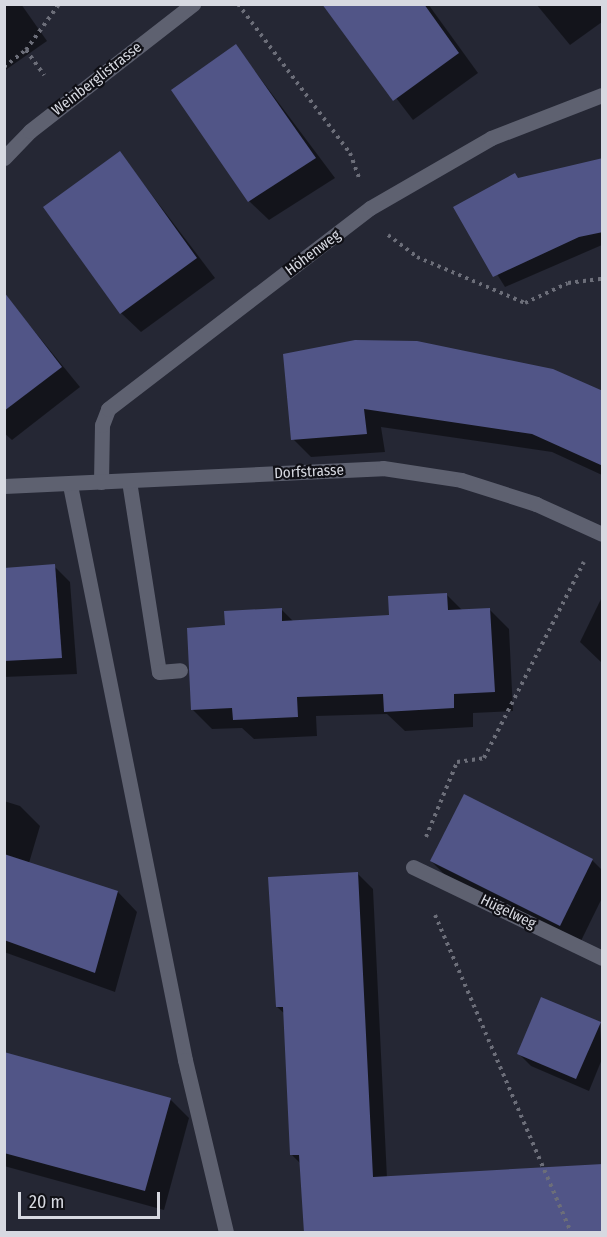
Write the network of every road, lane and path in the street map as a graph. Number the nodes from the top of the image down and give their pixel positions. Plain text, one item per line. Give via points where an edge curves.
1 (58, 4) edge
2 (192, 4) edge
3 (238, 4) edge
4 (26, 50) junction
5 (4, 67) edge
6 (44, 75) dead end
7 (603, 94) edge
8 (4, 158) edge
9 (366, 212) junction
10 (603, 279) edge
11 (129, 481) junction
12 (101, 482) junction
13 (70, 485) junction
14 (4, 486) edge
15 (603, 534) edge
16 (586, 559) dead end
17 (180, 670) dead end
18 (413, 867) junction
19 (603, 958) edge
20 (226, 1233) edge
21 (572, 1233) edge

1 - 4 path
2 - 8 street, Weinberglistrasse via 30,131
3 - 9 path via 350,153
4 - 5 path
4 - 6 path
7 - 9 street, Höhenweg via 491,138
9 - 10 path via 417,256 525,303 568,283
9 - 12 street, Höhenweg via 108,409 102,425
11 - 12 street, Dorfstrasse
11 - 15 street, Dorfstrasse via 383,468 461,480 536,504
11 - 17 street via 159,672
12 - 13 street, Dorfstrasse
13 - 14 street, Dorfstrasse
13 - 20 street via 185,1059
16 - 18 path via 484,758 457,762
18 - 19 street, Hügelweg
18 - 21 path

